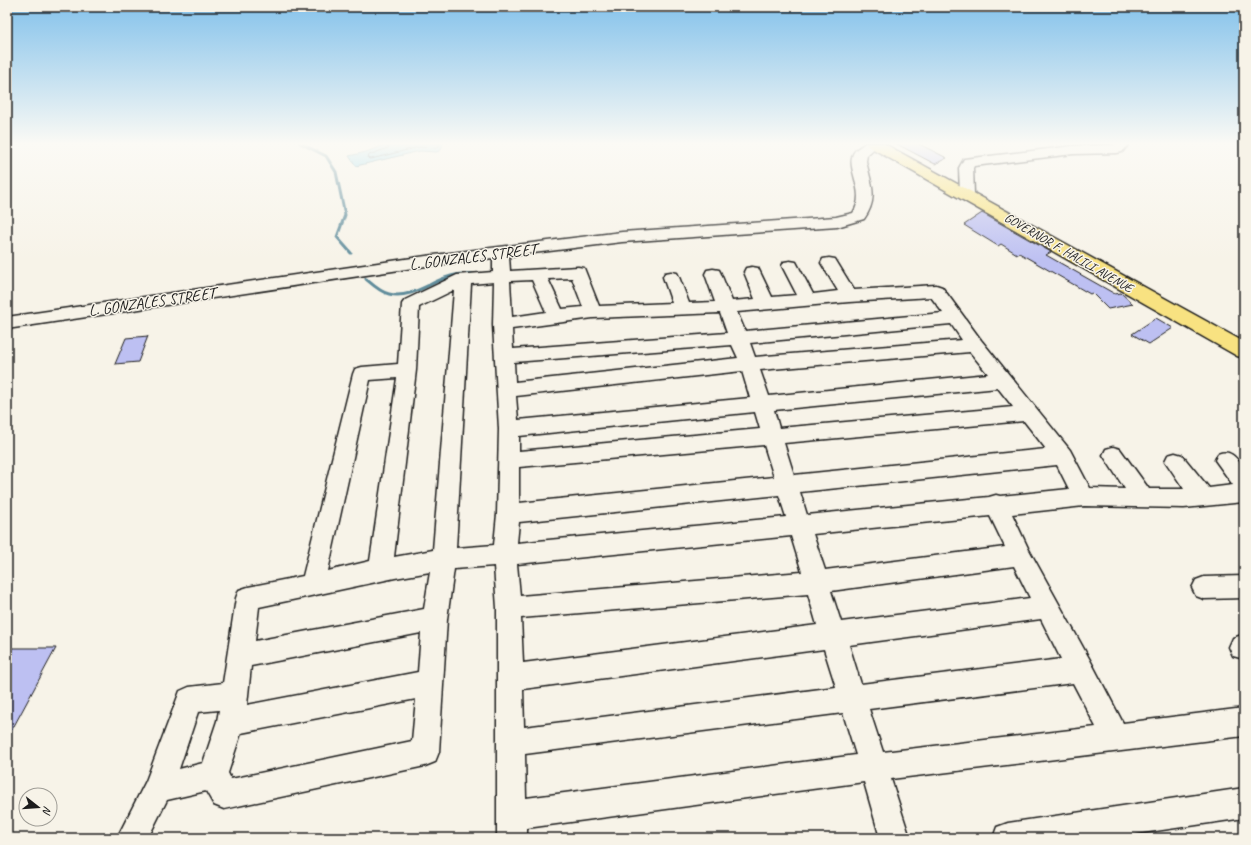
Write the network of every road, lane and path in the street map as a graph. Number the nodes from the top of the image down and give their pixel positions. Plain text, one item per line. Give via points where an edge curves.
1 (863, 182) edge
2 (946, 182) edge
3 (967, 182) edge
4 (967, 194) junction
5 (501, 252) junction
6 (829, 263) dead end
7 (790, 266) dead end
8 (752, 272) dead end
9 (538, 274) junction
10 (713, 274) dead end
11 (501, 277) junction
12 (671, 277) dead end
13 (463, 279) junction
14 (849, 296) junction
15 (808, 300) junction
16 (766, 304) junction
17 (725, 307) junction
18 (683, 309) junction
19 (593, 312) junction
20 (556, 316) junction
21 (956, 318) junction
22 (7, 322) edge
23 (502, 325) junction
24 (739, 338) junction
25 (975, 344) junction
26 (1244, 351) edge
27 (504, 356) junction
28 (749, 364) junction
29 (407, 370) junction
30 (1003, 380) junction
31 (506, 390) junction
32 (762, 404) junction
33 (1030, 412) junction
34 (509, 429) junction
35 (772, 437) junction
36 (1063, 456) junction
37 (1113, 456) dead end
38 (508, 460) junction
39 (1175, 460) dead end
40 (1225, 460) dead end
41 (1244, 483) edge
42 (786, 485) junction
43 (1244, 493) edge
44 (1084, 496) junction
45 (1203, 497) junction
46 (1144, 499) junction
47 (996, 504) junction
48 (508, 514) junction
49 (799, 525) junction
50 (505, 555) junction
51 (1020, 555) junction
52 (444, 559) junction
53 (381, 570) junction
54 (818, 582) junction
55 (314, 585) junction
56 (1244, 587) edge
57 (1204, 588) dead end
58 (509, 608) junction
59 (1047, 608) junction
60 (434, 619) junction
61 (832, 635) junction
62 (240, 656) junction
63 (1081, 669) junction
64 (510, 678) junction
65 (430, 683) junction
66 (853, 697) junction
67 (233, 708) junction
68 (1244, 722) edge
69 (1116, 738) junction
70 (511, 742) junction
71 (874, 767) junction
72 (213, 775) junction
73 (158, 788) junction
74 (1244, 803) edge
75 (511, 827) edge
76 (132, 838) edge
77 (895, 838) edge
78 (1008, 838) edge

1 - 5 street, L. GONZALES STREET via 866,196 864,208 860,216 849,220 622,237
2 - 4 main road, GOVERNOR F. HALILI AVENUE
3 - 4 street
4 - 26 main road, GOVERNOR F. HALILI AVENUE
5 - 11 street
5 - 22 street, L. GONZALES STREET
6 - 14 street
7 - 15 street
8 - 16 street
9 - 11 street
9 - 19 street via 578,272
9 - 20 street
10 - 17 street
11 - 13 street
11 - 23 street
12 - 18 street
13 - 29 street via 411,304
13 - 52 street
14 - 15 street
14 - 21 street via 936,291
15 - 16 street
16 - 17 street
17 - 18 street
17 - 24 street
18 - 19 street
19 - 20 street
20 - 23 street
21 - 24 street
21 - 25 street
23 - 27 street
24 - 27 street
24 - 28 street
25 - 28 street
25 - 30 street
27 - 31 street
28 - 31 street
28 - 32 street
29 - 53 street
29 - 55 street via 362,374
30 - 32 street
30 - 33 street
31 - 34 street
32 - 34 street
32 - 35 street
33 - 35 street
33 - 36 street
34 - 38 street
35 - 38 street
35 - 42 street
36 - 42 street
36 - 44 street
37 - 46 street
38 - 48 street
39 - 45 street
40 - 41 street
42 - 48 street
42 - 49 street
43 - 45 street
44 - 46 street
44 - 47 street
45 - 46 street
47 - 49 street
47 - 51 street
48 - 50 street
49 - 50 street
49 - 54 street
50 - 52 street
50 - 58 street
51 - 54 street
51 - 59 street
52 - 53 street
52 - 60 street
53 - 55 street
54 - 58 street
54 - 61 street
55 - 62 street via 248,598
56 - 57 street
58 - 64 street
59 - 61 street
59 - 63 street
60 - 62 street
60 - 65 street
61 - 64 street
61 - 66 street
62 - 67 street
63 - 66 street
63 - 69 street
64 - 70 street
65 - 67 street
65 - 72 street via 425,752 224,795
66 - 70 street
66 - 71 street
67 - 72 street
67 - 73 street via 189,700
68 - 69 street
69 - 71 street
70 - 75 street
71 - 75 street
71 - 77 street
72 - 73 street
73 - 76 street
74 - 78 street

